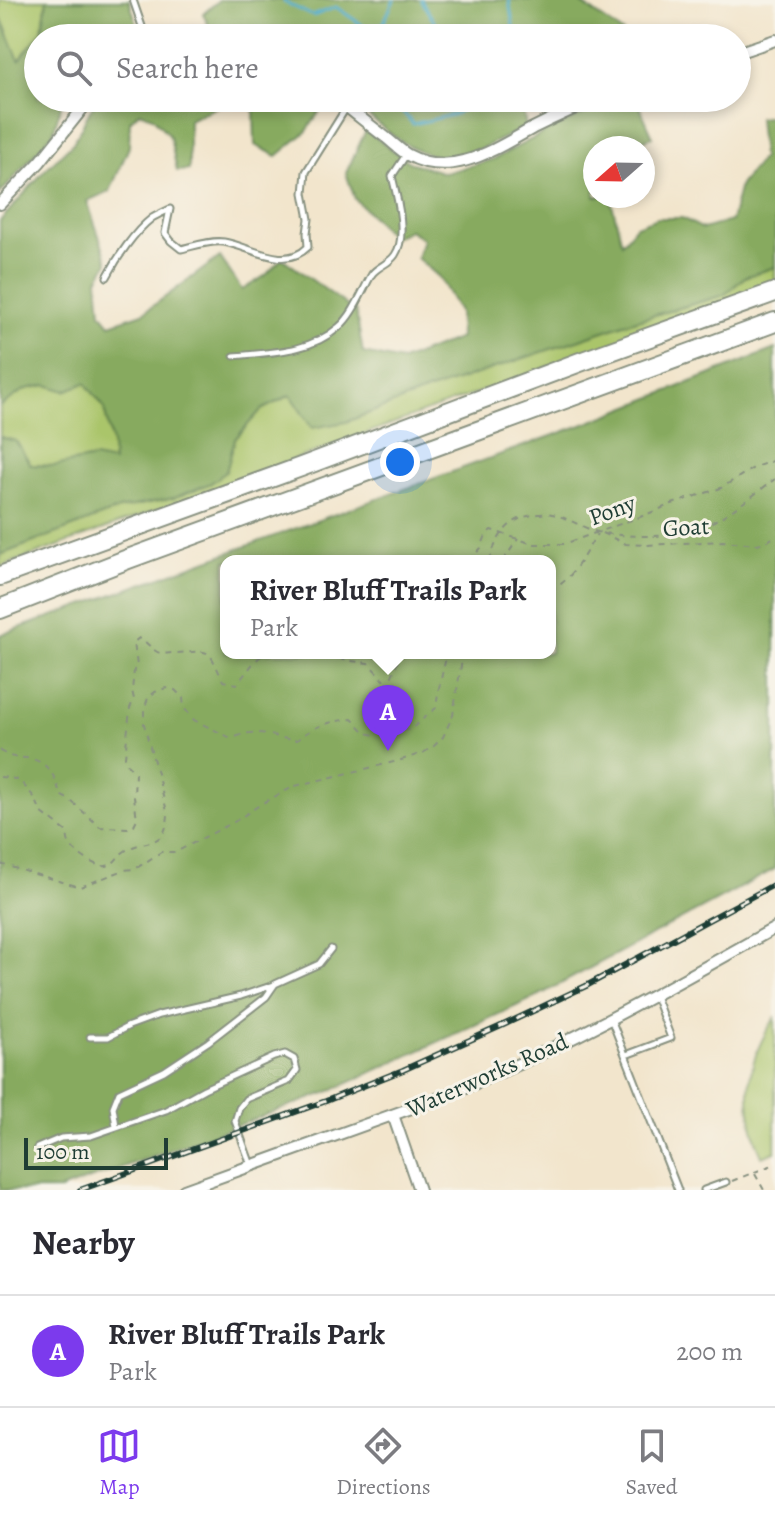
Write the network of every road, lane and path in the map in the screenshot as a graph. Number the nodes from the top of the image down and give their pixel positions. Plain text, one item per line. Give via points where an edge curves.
1 (133, 0) edge
2 (141, 24) edge
3 (775, 40) edge
4 (751, 48) edge
5 (80, 112) edge
6 (344, 112) edge
7 (353, 112) edge
8 (569, 112) edge
9 (407, 154) junction
10 (0, 204) edge
11 (107, 277) dead end
12 (775, 292) edge
13 (775, 322) edge
14 (234, 356) dead end
15 (775, 460) edge
16 (775, 479) edge
17 (599, 532) junction
18 (501, 533) junction
19 (775, 536) edge
20 (519, 538) junction
21 (475, 555) edge
22 (491, 555) edge
23 (507, 555) edge
24 (0, 576) edge
25 (556, 587) edge
26 (0, 609) edge
27 (258, 659) edge
28 (342, 659) edge
29 (399, 659) edge
30 (446, 659) edge
31 (462, 659) edge
32 (0, 750) edge
33 (0, 777) edge
34 (0, 864) edge
35 (775, 928) edge
36 (331, 949) dead end
37 (275, 984) junction
38 (655, 995) junction
39 (611, 1018) junction
40 (90, 1037) dead end
41 (626, 1055) junction
42 (393, 1115) junction
43 (116, 1126) junction
44 (37, 1148) dead end
45 (775, 1164) edge
46 (251, 1166) junction
47 (754, 1172) junction
48 (726, 1182) joint
49 (184, 1190) edge
50 (419, 1190) edge
51 (678, 1190) edge
52 (704, 1190) edge
53 (764, 1190) edge

1 - 2 lane
3 - 4 street
5 - 10 street
6 - 11 lane via 306,172 308,247 301,255 271,257 222,241 181,249 165,233 170,209 141,230
7 - 9 street
8 - 9 street via 453,164
9 - 14 lane via 392,176 400,244 387,265 375,270 341,326 296,350
12 - 24 highway
13 - 26 highway
15 - 17 path, Pony via 721,488
16 - 17 path via 704,527 673,535
17 - 18 path via 551,513 526,515
17 - 19 path, Goat via 626,544 646,545 757,544
17 - 20 path, Pony via 564,544 533,544
17 - 25 path via 572,574
18 - 20 path, Pony
18 - 21 path via 491,530
18 - 22 path
20 - 23 path
27 - 32 path via 237,684 230,684 208,653 160,653 145,639 134,642 137,666 125,757 135,773 137,819 128,828 100,827 60,795 59,784 45,766
28 - 29 path via 368,663 384,680 392,676
30 - 33 path via 436,708 410,730 375,735 352,719 323,724 297,740 259,733 231,738 194,720 175,690 155,692 148,698 144,724 167,828 161,837 123,852 104,867 70,845 67,832 41,812 20,781
31 - 34 path via 453,715 443,737 423,753 295,786 176,852 161,852 135,869 80,887
35 - 38 street, Waterworks Road
36 - 37 lane via 319,964
37 - 40 lane via 159,1015 108,1037
37 - 43 lane via 208,1042 119,1092 113,1107
38 - 39 street, Waterworks Road
38 - 41 lane via 671,1038
39 - 41 lane
39 - 42 street, Waterworks Road via 481,1082
41 - 51 lane
42 - 46 street, Waterworks Road
42 - 50 street
43 - 44 lane
43 - 46 lane via 166,1110 285,1054 294,1059 297,1070 289,1081 246,1099 235,1121
45 - 47 path
46 - 49 street, Waterworks Road
47 - 48 path
47 - 53 path
48 - 52 lane

